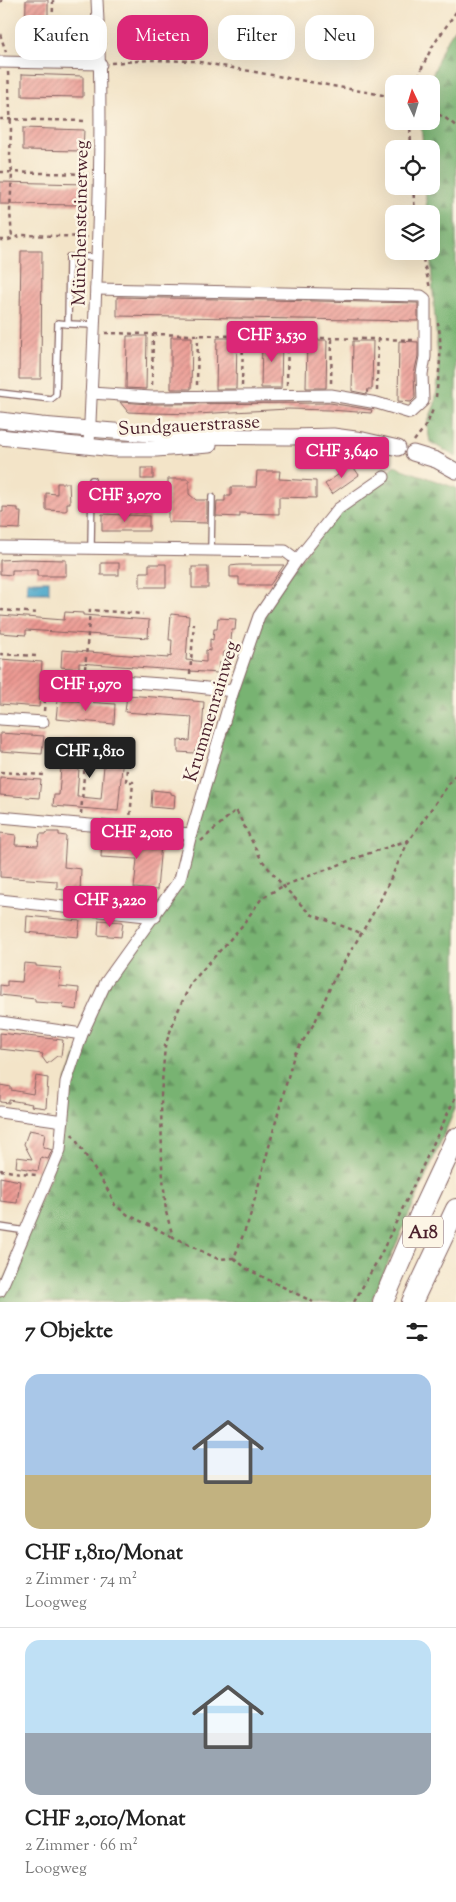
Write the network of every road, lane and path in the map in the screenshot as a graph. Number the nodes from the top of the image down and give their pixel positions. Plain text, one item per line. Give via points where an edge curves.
1 (53, 0) edge
2 (97, 0) edge
3 (456, 12) edge
4 (0, 34) edge
5 (4, 62) edge
6 (52, 63) junction
7 (100, 64) junction
8 (418, 75) edge
9 (385, 95) edge
10 (440, 116) edge
11 (0, 119) edge
12 (10, 120) junction
13 (99, 121) junction
14 (456, 126) edge
15 (0, 172) edge
16 (12, 173) junction
17 (98, 174) junction
18 (97, 237) junction
19 (12, 238) junction
20 (0, 240) edge
21 (97, 257) junction
22 (423, 260) edge
23 (96, 289) junction
24 (432, 296) dead end
25 (68, 324) junction
26 (94, 329) junction
27 (153, 334) junction
28 (198, 335) junction
29 (243, 336) junction
30 (288, 337) junction
31 (332, 338) junction
32 (378, 339) junction
33 (425, 340) junction
34 (0, 393) edge
35 (91, 393) junction
36 (287, 394) junction
37 (242, 395) junction
38 (331, 395) junction
39 (196, 396) junction
40 (152, 397) junction
41 (377, 403) junction
42 (0, 420) edge
43 (422, 421) dead end
44 (427, 424) dead end
45 (89, 430) junction
46 (0, 437) edge
47 (290, 438) junction
48 (89, 446) junction
49 (398, 448) dead end
50 (413, 453) dead end
51 (456, 471) edge
52 (384, 477) dead end
53 (92, 480) dead end
54 (212, 497) dead end
55 (0, 547) edge
56 (91, 548) junction
57 (211, 550) junction
58 (297, 560) junction
59 (0, 610) edge
60 (39, 613) dead end
61 (143, 614) dead end
62 (194, 623) dead end
63 (0, 654) edge
64 (36, 656) dead end
65 (88, 678) junction
66 (189, 686) junction
67 (233, 691) junction
68 (0, 719) edge
69 (43, 722) joint
70 (86, 748) dead end
71 (128, 754) dead end
72 (0, 772) edge
73 (456, 774) edge
74 (44, 775) dead end
75 (0, 817) edge
76 (80, 823) junction
77 (130, 828) junction
78 (191, 834) junction
79 (409, 840) junction
80 (283, 886) junction
81 (0, 900) edge
82 (155, 917) junction
83 (361, 933) junction
84 (0, 1022) edge
85 (82, 1034) junction
86 (456, 1096) edge
87 (0, 1112) edge
88 (63, 1121) junction
89 (456, 1138) edge
90 (456, 1163) edge
91 (0, 1170) edge
92 (50, 1177) junction
93 (456, 1209) edge
94 (0, 1227) edge
95 (26, 1231) junction
96 (173, 1236) junction
97 (456, 1240) edge
98 (234, 1258) junction
99 (0, 1291) edge
100 (313, 1302) edge
101 (354, 1302) edge
102 (382, 1302) edge
103 (394, 1302) edge
104 (412, 1302) edge
105 (425, 1302) edge

1 - 6 path
2 - 7 street, Münchensteinerweg
3 - 8 path via 432,47
4 - 5 path via 6,48
5 - 6 street
5 - 12 path
6 - 7 street
7 - 9 path via 194,61
7 - 13 street, Münchensteinerweg
10 - 14 path
11 - 12 path
12 - 13 path
12 - 16 path
13 - 17 street, Münchensteinerweg
15 - 16 path
16 - 17 path
16 - 19 path
17 - 18 street, Münchensteinerweg
18 - 19 path
18 - 21 street, Münchensteinerweg
19 - 20 path
21 - 23 street, Münchensteinerweg
21 - 25 lane via 69,257
22 - 24 path
23 - 26 street, Münchensteinerweg
23 - 33 street via 421,296 425,299
25 - 26 lane
25 - 34 lane via 58,323 56,395 52,399
26 - 27 path
26 - 35 street, Münchensteinerweg
27 - 28 path
27 - 40 path
28 - 29 path
28 - 39 path
29 - 30 path
29 - 37 path
30 - 31 path
30 - 36 path
31 - 32 path
31 - 38 path
32 - 33 path
32 - 41 path
33 - 41 street via 423,401 410,413
35 - 40 street
35 - 45 street, Münchensteinerweg
36 - 37 street
36 - 38 street
37 - 39 street
38 - 41 street
39 - 40 street
42 - 45 main road, Sundgauerstrasse
43 - 44 path
45 - 47 main road, Sundgauerstrasse via 174,436
45 - 48 street, Münchensteinerweg
46 - 48 main road, Sundgauerstrasse
47 - 48 main road, Sundgauerstrasse via 156,449
47 - 49 main road, Sundgauerstrasse via 332,436
50 - 51 main road
52 - 58 street, Krummenrainweg via 338,508
53 - 56 lane
54 - 57 lane
55 - 56 street
56 - 57 street
57 - 58 street via 285,551
58 - 67 street, Krummenrainweg via 259,616
59 - 60 path
61 - 65 path via 90,610
62 - 66 path
63 - 64 path
65 - 66 street
65 - 69 path via 83,690 46,688
66 - 67 street
67 - 78 street, Krummenrainweg
68 - 69 street
70 - 76 path
71 - 77 path via 126,782 133,782
72 - 74 path
73 - 79 path
75 - 76 street
76 - 77 street
77 - 78 street
78 - 80 path via 201,842 236,810 260,859
78 - 82 street, Krummenrainweg via 180,879
79 - 80 path
79 - 83 path
80 - 83 path via 310,914
80 - 96 path via 262,898 191,984 165,1046 161,1095 162,1166 166,1212
81 - 82 street
82 - 85 street, Krummenrainweg via 106,982
83 - 98 path via 332,981 315,1022 294,1055 249,1220
84 - 85 street
85 - 88 street, Krummenrainweg via 66,1082
86 - 101 path via 380,1256
87 - 88 street
88 - 92 street, Krummenrainweg via 60,1150
88 - 96 path via 115,1205 128,1215
89 - 102 highway
90 - 103 highway, A18 via 436,1201
91 - 92 path
92 - 95 street, Krummenrainweg
93 - 104 highway, A18
94 - 95 lane
95 - 99 street, Krummenrainweg
96 - 98 path via 218,1259
97 - 105 highway via 444,1258
98 - 100 path via 247,1269

